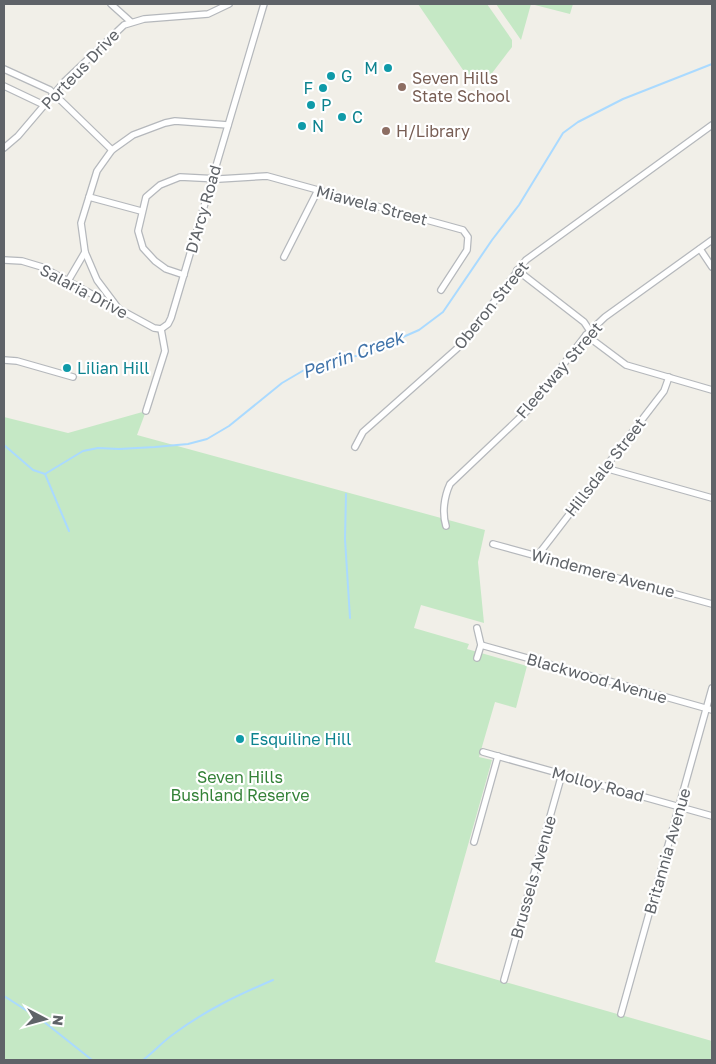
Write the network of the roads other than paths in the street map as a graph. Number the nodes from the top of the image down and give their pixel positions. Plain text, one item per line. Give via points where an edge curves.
1 (111, 4) edge
2 (229, 4) edge
3 (264, 4) edge
4 (132, 22) junction
5 (4, 69) edge
6 (4, 86) edge
7 (54, 93) junction
8 (44, 105) junction
9 (712, 124) edge
10 (228, 125) junction
11 (4, 148) edge
12 (112, 150) junction
13 (212, 179) junction
14 (318, 190) junction
15 (89, 197) junction
16 (141, 212) junction
17 (712, 240) edge
18 (700, 249) junction
19 (85, 252) junction
20 (284, 257) dead end
21 (4, 260) edge
22 (712, 267) edge
23 (517, 270) junction
24 (184, 276) junction
25 (68, 281) junction
26 (442, 290) dead end
27 (120, 310) junction
28 (162, 329) junction
29 (588, 333) junction
30 (4, 360) edge
31 (73, 377) dead end
32 (669, 378) junction
33 (712, 390) edge
34 (146, 411) dead end
35 (355, 447) dead end
36 (604, 468) junction
37 (712, 498) edge
38 (446, 526) dead end
39 (494, 544) dead end
40 (538, 555) junction
41 (712, 604) edge
42 (477, 628) dead end
43 (481, 645) junction
44 (477, 658) dead end
45 (712, 688) edge
46 (709, 709) edge
47 (483, 752) dead end
48 (498, 756) junction
49 (562, 774) junction
50 (679, 806) junction
51 (712, 816) edge
52 (474, 842) dead end
53 (504, 980) dead end
54 (621, 1014) dead end

1 - 4 street
2 - 4 street, Porteus Drive via 208,14
3 - 10 street, D'Arcy Road
4 - 7 street, Porteus Drive via 116,31
5 - 7 street
6 - 8 street
7 - 8 street, Porteus Drive
7 - 12 street
8 - 11 street, Porteus Drive
9 - 23 street, Oberon Street via 533,254
10 - 12 street via 165,123 133,135
10 - 13 street, D'Arcy Road
12 - 15 street via 97,171
13 - 14 street, Miawela Street via 266,176
13 - 16 street, Miawela Street via 180,176 160,185 146,197
13 - 24 street, D'Arcy Road
14 - 20 street
14 - 26 street, Miawela Street via 466,232 467,250
15 - 16 street
15 - 19 street via 80,228
16 - 24 street via 138,231 143,248 155,262
17 - 18 street, Fleetway Street
18 - 22 street
18 - 29 street, Fleetway Street via 605,316
19 - 25 street
19 - 27 street via 97,280
21 - 25 street, Salaria Drive via 32,264
23 - 29 street via 584,322
23 - 35 street, Oberon Street via 461,345 363,432
24 - 28 street, D'Arcy Road via 171,318
25 - 27 street, Salaria Drive
27 - 28 street, Salaria Drive
28 - 34 street via 165,351
29 - 32 street via 626,365
29 - 38 street, Fleetway Street via 530,408 450,484 446,492
30 - 31 street
32 - 33 street
32 - 36 street, Hillsdale Street via 664,391
36 - 37 street
36 - 40 street, Hillsdale Street
39 - 40 street, Windemere Avenue
40 - 41 street, Windemere Avenue
42 - 43 street
43 - 44 street
43 - 46 street, Blackwood Avenue
45 - 46 street, Britannia Avenue
46 - 50 street, Britannia Avenue
47 - 48 street, Molloy Road
48 - 49 street, Molloy Road
48 - 52 street
49 - 50 street, Molloy Road
49 - 53 street, Brussels Avenue
50 - 51 street, Molloy Road
50 - 54 street, Britannia Avenue

